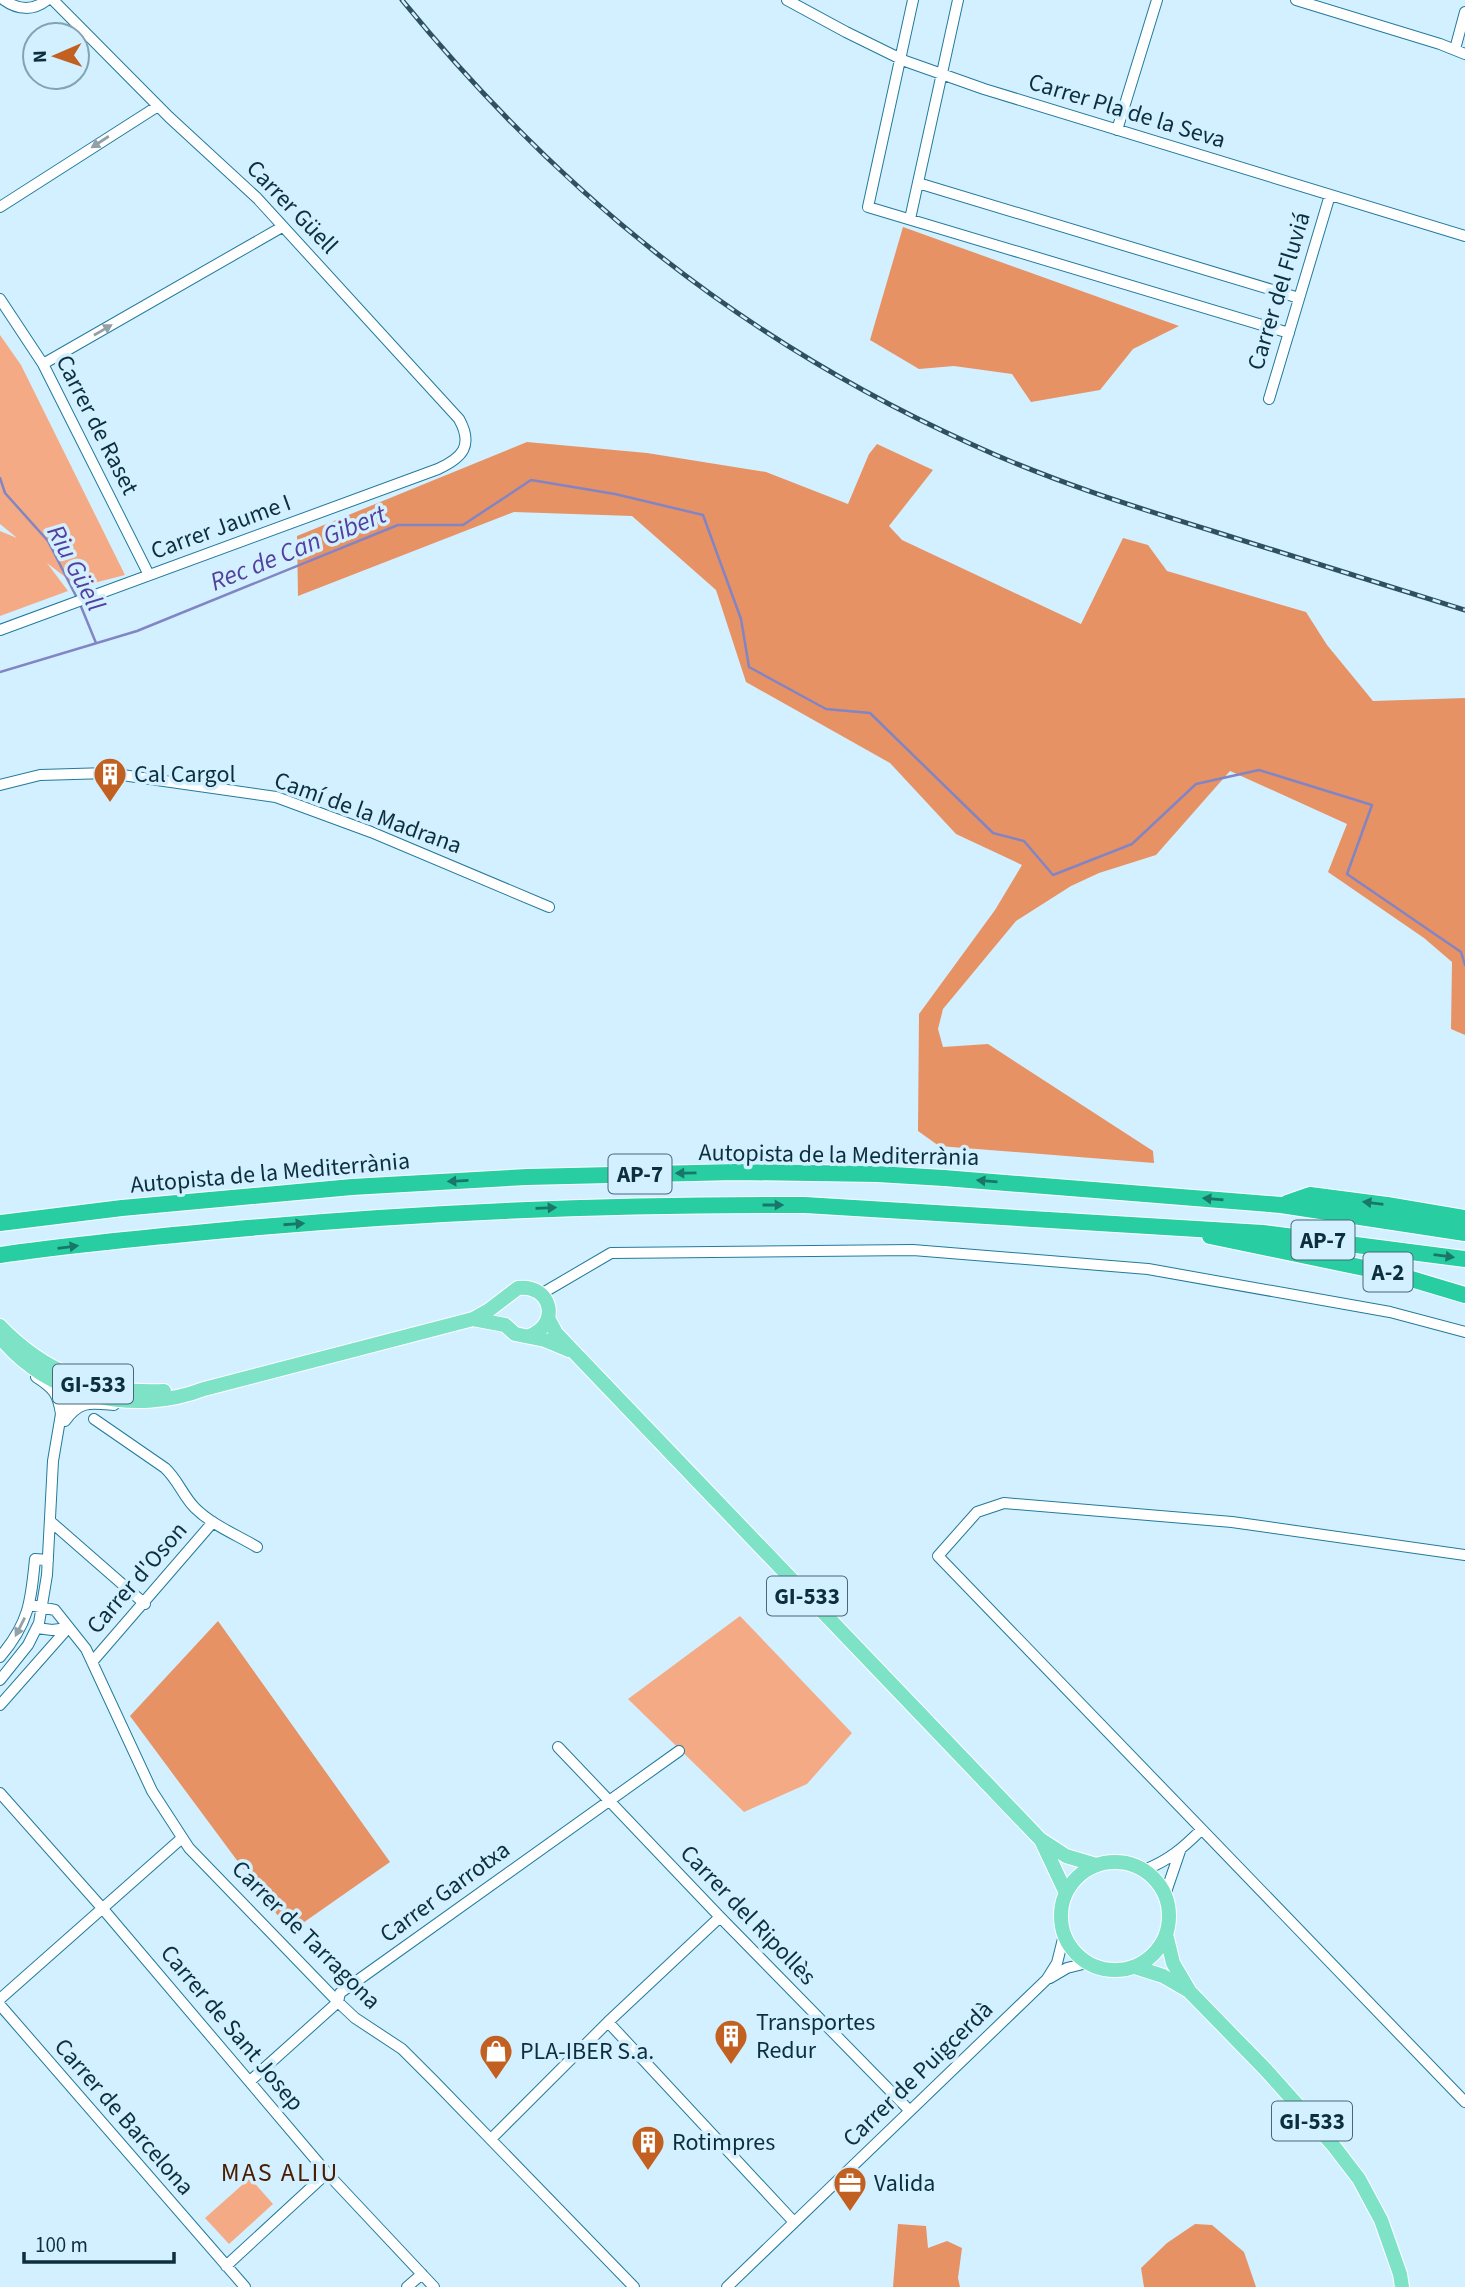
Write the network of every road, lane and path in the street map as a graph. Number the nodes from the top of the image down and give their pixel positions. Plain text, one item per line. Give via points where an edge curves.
1 (50, 0) edge
2 (787, 0) edge
3 (913, 0) edge
4 (958, 0) edge
5 (1157, 0) edge
6 (1296, 0) edge
7 (8, 3) edge
8 (0, 12) edge
9 (1465, 12) edge
10 (1460, 52) edge
11 (901, 58) junction
12 (941, 74) junction
13 (158, 106) junction
14 (1117, 130) junction
15 (918, 183) junction
16 (1330, 195) junction
17 (0, 206) edge
18 (910, 219) junction
19 (282, 227) junction
20 (1465, 236) edge
21 (1299, 298) junction
22 (0, 299) edge
23 (1289, 333) junction
24 (43, 364) junction
25 (1269, 399) dead end
26 (455, 461) joint
27 (149, 575) junction
28 (0, 630) edge
29 (0, 785) edge
30 (549, 907) dead end
31 (1281, 1205) junction
32 (1465, 1218) edge
33 (0, 1223) edge
34 (1181, 1228) junction
35 (1465, 1233) edge
36 (0, 1255) edge
37 (1465, 1259) edge
38 (541, 1294) junction
39 (1465, 1295) edge
40 (504, 1299) junction
41 (548, 1318) junction
42 (473, 1319) junction
43 (505, 1325) junction
44 (0, 1326) edge
45 (1465, 1332) edge
46 (529, 1336) junction
47 (0, 1338) edge
48 (0, 1345) edge
49 (573, 1352) junction
50 (204, 1389) junction
51 (151, 1391) junction
52 (82, 1393) junction
53 (170, 1399) junction
54 (61, 1414) junction
55 (94, 1419) dead end
56 (59, 1429) junction
57 (50, 1521) junction
58 (214, 1522) junction
59 (257, 1547) dead end
60 (1465, 1555) edge
61 (48, 1560) junction
62 (46, 1585) junction
63 (145, 1604) junction
64 (30, 1605) junction
65 (42, 1609) junction
66 (55, 1610) junction
67 (37, 1628) junction
68 (68, 1628) junction
69 (0, 1657) edge
70 (92, 1662) junction
71 (0, 1681) edge
72 (0, 1705) edge
73 (558, 1747) dead end
74 (679, 1751) dead end
75 (0, 1793) edge
76 (609, 1800) junction
77 (1201, 1830) junction
78 (182, 1838) junction
79 (1040, 1839) junction
80 (1180, 1851) junction
81 (1096, 1865) junction
82 (1144, 1870) junction
83 (1066, 1893) junction
84 (1165, 1895) junction
85 (103, 1909) junction
86 (720, 1917) junction
87 (1166, 1934) junction
88 (1064, 1935) junction
89 (1087, 1963) junction
90 (1135, 1967) junction
91 (1047, 1979) junction
92 (1190, 1992) junction
93 (0, 1999) edge
94 (338, 2002) junction
95 (0, 2006) edge
96 (608, 2022) junction
97 (250, 2081) junction
98 (1465, 2102) edge
99 (910, 2111) junction
100 (492, 2138) junction
101 (327, 2173) junction
102 (794, 2222) junction
103 (226, 2266) junction
104 (422, 2274) junction
105 (245, 2287) edge
106 (407, 2287) edge
107 (434, 2287) edge
108 (634, 2287) edge
109 (727, 2287) edge
110 (1402, 2287) edge

1 - 7 street via 27,8
1 - 13 street, Carrer Güell
2 - 11 street, Carrer Pla de la Seva
3 - 11 street
4 - 12 street
5 - 14 street
6 - 10 street
7 - 8 street
9 - 10 street
11 - 12 street, Carrer Pla de la Seva
11 - 18 street via 868,206
12 - 14 street, Carrer Pla de la Seva
12 - 15 street
13 -> 17 street
13 - 19 street, Carrer Güell
14 - 16 street, Carrer Pla de la Seva
15 - 18 street
15 - 21 street
16 - 20 street, Carrer Pla de la Seva
16 - 21 street, Carrer del Fluviá
18 - 23 street
24 -> 19 street
19 - 26 street, Carrer Güell via 459,419 466,442
21 - 23 street, Carrer del Fluviá
22 - 24 street, Carrer de Raset
23 - 25 street, Carrer del Fluviá
24 - 27 street, Carrer de Raset
26 - 27 street, Carrer Jaume I
27 - 28 street, Carrer Jaume I
29 - 30 street, Camí de la Madrana via 40,775 108,774 276,797
32 -> 31 highway via 1310,1195
31 -> 33 highway, Autopista de la Mediterrània / AP-7 via 877,1174 723,1173 527,1177 352,1188
31 - 35 highway, Autopista de la Mediterrània / AP-7
36 -> 34 highway, Autopista de la Mediterrània / AP-7 via 288,1225 636,1206 805,1205
34 -> 37 highway, Autopista de la Mediterrània / AP-7 via 1263,1233
34 - 39 highway, A-2 via 1398,1275
38 - 40 main road, GI-533 via 518,1288
38 - 41 main road, GI-533 via 548,1305
38 - 45 street via 611,1253 913,1250 1148,1269 1390,1312
40 - 42 main road, GI-533
40 - 43 main road via 500,1312
41 - 46 main road
41 - 49 main road, GI-533
42 - 43 main road, GI-533
42 - 50 main road, GI-533
43 - 46 main road, GI-533 via 515,1334
44 - 51 main road, GI-533 via 31,1354 76,1379 110,1388
46 - 49 main road, GI-533
47 - 52 main road, GI-533 via 32,1367
48 - 54 street via 55,1391
49 - 79 main road, GI-533
50 - 51 main road, GI-533
50 - 53 main road, GI-533
51 - 52 street via 137,1395
52 - 53 main road, GI-533 via 116,1400
52 - 54 street
53 - 56 street via 142,1406 89,1403 71,1412
54 - 56 street
55 - 58 street via 165,1468 196,1509
56 - 57 street
57 - 61 street
57 - 63 street
58 - 59 street
58 - 63 street, Carrer d'Oson
60 - 77 street via 1232,1522 1004,1503 977,1512 938,1556
61 - 62 street
61 - 64 street via 35,1559
62 - 65 street
62 - 66 street, Carrer de Tarragona
63 - 70 street, Carrer d'Oson
64 - 65 street
64 -> 69 street
65 - 66 street
65 - 67 street
66 - 68 street, Carrer de Tarragona
67 - 68 street
67 - 71 street
68 - 70 street, Carrer de Tarragona
68 - 72 street
70 - 78 street, Carrer de Tarragona via 152,1791
73 - 76 street, Carrer del Ripollès
74 - 76 street, Carrer Garrotxa
75 - 85 street, Carrer de Sant Josep
76 - 86 street, Carrer del Ripollès
76 - 94 street, Carrer Garrotxa via 340,1993
77 - 80 street
77 - 98 street
78 - 85 street
78 - 94 street, Carrer de Tarragona
79 - 81 main road, GI-533 via 1066,1856
79 - 83 main road, GI-533
80 - 82 street
80 - 84 street
81 - 82 main road, GI-533 via 1116,1861
81 - 83 main road via 1078,1876
82 - 84 main road
83 - 88 main road via 1061,1921
84 - 87 main road, GI-533 via 1170,1919
85 - 93 street
85 - 97 street, Carrer de Sant Josep
86 - 96 street
86 - 99 street, Carrer del Ripollès
87 - 90 main road via 1159,1948
87 - 92 main road, GI-533 via 1173,1963
88 - 89 main road
88 - 91 street, Carrer de Puigcerdà via 1057,1963
89 - 90 main road, GI-533 via 1110,1970
89 - 91 street, Carrer de Puigcerdà
90 - 92 main road, GI-533
91 - 99 street, Carrer de Puigcerdà
92 - 110 main road, GI-533 via 1275,2079 1359,2179 1381,2220
94 - 97 street, Carrer Garrotxa
94 - 100 street, Carrer de Tarragona via 402,2049
95 - 103 street, Carrer de Barcelona
96 - 100 street
96 - 102 street
97 - 101 street, Carrer de Sant Josep
99 - 102 street, Carrer de Puigcerdà
100 - 108 street, Carrer de Tarragona
101 - 103 street
101 - 104 street, Carrer de Sant Josep
102 - 109 street, Carrer de Puigcerdà
103 - 105 street, Carrer de Barcelona
104 - 106 street
104 - 107 street, Carrer de Sant Josep

